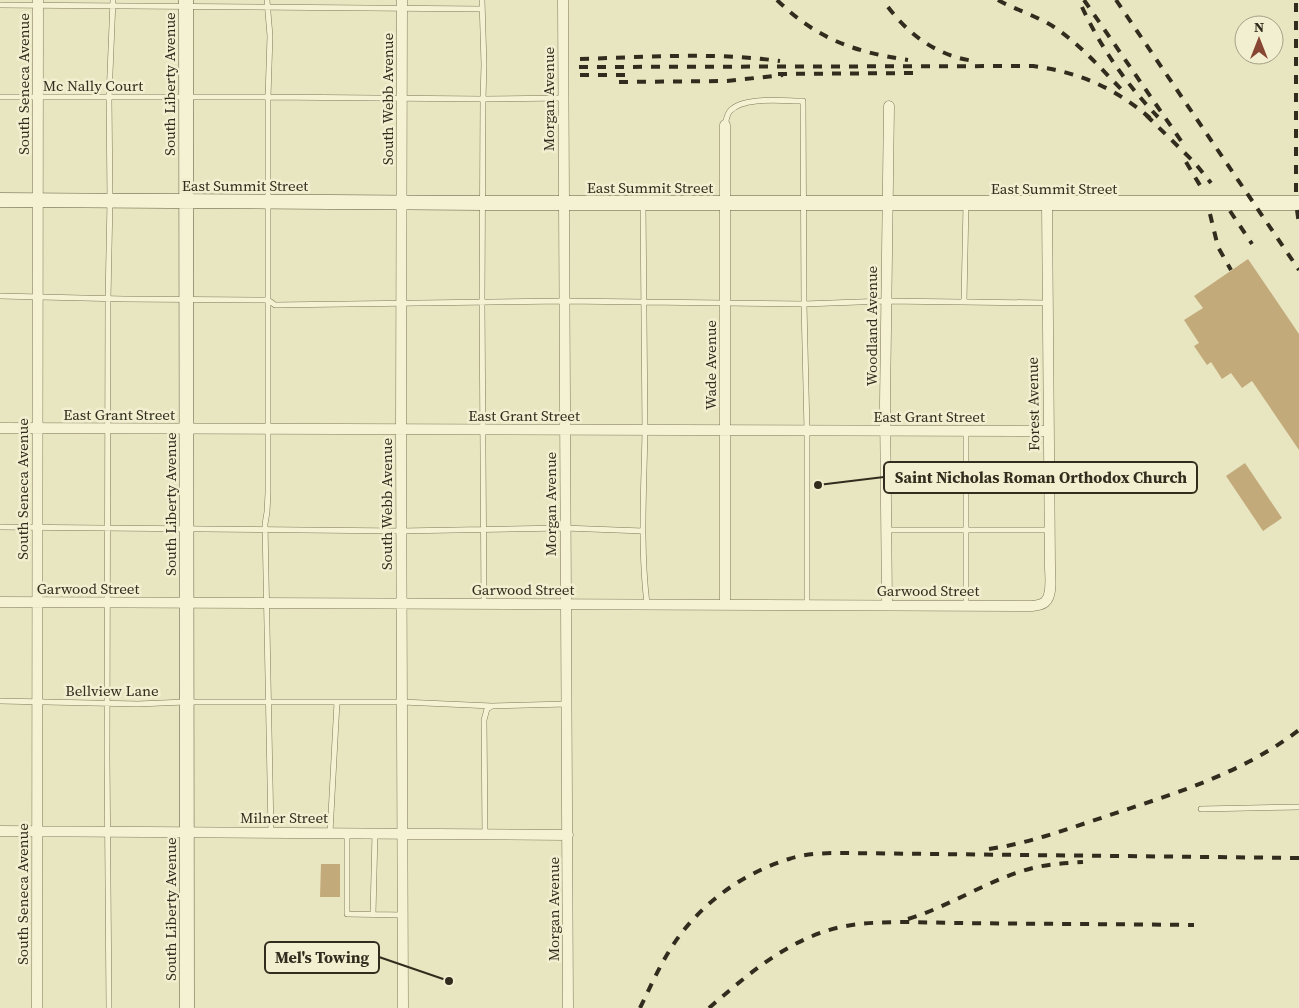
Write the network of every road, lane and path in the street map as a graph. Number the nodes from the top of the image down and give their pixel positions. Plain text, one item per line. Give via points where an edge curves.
1 (482, 0) edge
2 (563, 0) edge
3 (38, 3) edge
4 (113, 3) edge
5 (267, 3) edge
6 (186, 4) edge
7 (402, 4) edge
8 (0, 5) edge
9 (482, 8) junction
10 (0, 97) edge
11 (268, 97) junction
12 (38, 98) junction
13 (109, 98) junction
14 (186, 98) junction
15 (563, 98) junction
16 (402, 99) junction
17 (483, 99) junction
18 (889, 106) dead end
19 (725, 125) joint
20 (0, 200) edge
21 (38, 200) junction
22 (110, 201) junction
23 (186, 202) junction
24 (269, 202) junction
25 (401, 202) junction
26 (482, 203) junction
27 (564, 203) junction
28 (644, 203) junction
29 (725, 203) junction
30 (804, 204) junction
31 (886, 204) junction
32 (966, 204) junction
33 (1047, 204) junction
34 (1299, 204) edge
35 (0, 296) edge
36 (38, 296) junction
37 (108, 299) junction
38 (186, 299) junction
39 (268, 300) junction
40 (564, 301) junction
41 (886, 301) junction
42 (964, 301) junction
43 (401, 302) junction
44 (482, 302) junction
45 (644, 302) junction
46 (725, 302) junction
47 (1047, 303) junction
48 (804, 304) junction
49 (0, 428) edge
50 (37, 429) junction
51 (109, 429) junction
52 (186, 429) junction
53 (268, 429) junction
54 (400, 430) junction
55 (484, 430) junction
56 (565, 430) junction
57 (645, 431) junction
58 (726, 431) junction
59 (806, 431) junction
60 (885, 431) junction
61 (966, 431) junction
62 (1048, 432) junction
63 (0, 527) edge
64 (37, 527) junction
65 (108, 528) junction
66 (564, 528) junction
67 (186, 529) junction
68 (265, 529) junction
69 (485, 530) junction
70 (886, 530) junction
71 (966, 530) junction
72 (1049, 530) junction
73 (401, 531) junction
74 (642, 531) junction
75 (0, 602) edge
76 (37, 602) junction
77 (1045, 602) joint
78 (108, 603) junction
79 (186, 603) junction
80 (267, 604) junction
81 (402, 604) junction
82 (484, 604) junction
83 (566, 604) junction
84 (647, 605) junction
85 (725, 605) junction
86 (807, 605) junction
87 (887, 605) junction
88 (966, 606) junction
89 (0, 701) edge
90 (38, 702) junction
91 (186, 702) junction
92 (269, 702) junction
93 (337, 702) junction
94 (402, 702) junction
95 (107, 704) junction
96 (567, 704) junction
97 (492, 706) junction
98 (1299, 807) edge
99 (1201, 809) dead end
100 (0, 831) edge
101 (37, 831) junction
102 (108, 832) junction
103 (186, 832) junction
104 (271, 832) junction
105 (330, 833) junction
106 (347, 833) junction
107 (375, 833) junction
108 (403, 833) junction
109 (485, 834) junction
110 (568, 835) junction
111 (373, 914) junction
112 (403, 915) junction
113 (37, 1008) edge
114 (109, 1008) edge
115 (187, 1008) edge
116 (403, 1008) edge
117 (568, 1008) edge

1 - 9 lane
2 - 15 street, Morgan Avenue
3 - 4 lane
3 - 8 lane
3 - 12 street, South Seneca Avenue
4 - 6 lane
4 - 13 lane
5 - 6 lane
5 - 7 lane
5 - 11 lane via 270,36
6 - 14 street, South Liberty Avenue
7 - 9 lane
7 - 16 street, South Webb Avenue
9 - 17 lane
10 - 12 lane, Mc Nally Court
11 - 14 lane, Mc Nally Court
11 - 16 lane, Mc Nally Court
11 - 24 lane
12 - 13 lane, Mc Nally Court
12 - 21 street, South Seneca Avenue
13 - 14 lane, Mc Nally Court
13 - 22 lane
14 - 23 street, South Liberty Avenue
15 - 17 lane, Mc Nally Court
15 - 27 street, Morgan Avenue
16 - 17 lane, Mc Nally Court
16 - 25 street, South Webb Avenue
17 - 26 lane
18 - 31 street, Woodland Avenue
19 - 29 street, Wade Avenue
19 - 30 lane via 728,112 738,104 760,100 803,101
20 - 21 street, East Summit Street
21 - 22 street, East Summit Street
21 - 36 street, South Seneca Avenue
22 - 23 street, East Summit Street
22 - 37 lane
23 - 24 street, East Summit Street
23 - 38 street, South Liberty Avenue
24 - 25 street, East Summit Street
24 - 39 lane
25 - 26 street, East Summit Street
25 - 43 street, South Webb Avenue
26 - 27 street, East Summit Street
26 - 44 lane
27 - 28 street, East Summit Street
27 - 40 street, Morgan Avenue
28 - 29 street, East Summit Street
28 - 45 lane
29 - 30 street, East Summit Street
29 - 46 street, Wade Avenue
30 - 31 street, East Summit Street
30 - 48 lane
31 - 32 street, East Summit Street
31 - 41 street, Woodland Avenue
32 - 33 street, East Summit Street
32 - 42 lane
33 - 34 street, East Summit Street
33 - 47 street, Forest Avenue
35 - 36 lane
36 - 37 lane
36 - 50 street, South Seneca Avenue
37 - 38 lane
37 - 51 lane
38 - 39 lane
38 - 52 street, South Liberty Avenue
39 - 43 lane via 275,305
39 - 53 lane
40 - 44 lane
40 - 45 lane
40 - 56 street, Morgan Avenue
41 - 42 lane
41 - 48 lane
41 - 60 street, Woodland Avenue
42 - 47 lane
43 - 44 lane
43 - 54 street, South Webb Avenue
44 - 55 lane
45 - 46 lane
45 - 57 lane
46 - 48 lane
46 - 58 street, Wade Avenue
47 - 62 street, Forest Avenue
48 - 59 lane
49 - 50 street, East Grant Street
50 - 51 street, East Grant Street
50 - 64 street, South Seneca Avenue
51 - 52 street, East Grant Street
51 - 65 lane
52 - 53 street, East Grant Street
52 - 67 street, South Liberty Avenue
53 - 54 street, East Grant Street
53 - 68 lane
54 - 55 street, East Grant Street
54 - 73 street, South Webb Avenue
55 - 56 street, East Grant Street
55 - 69 lane
56 - 57 street, East Grant Street
56 - 66 street, Morgan Avenue
57 - 58 street, East Grant Street
57 - 74 lane
58 - 59 street, East Grant Street
58 - 85 street, Wade Avenue
59 - 60 street, East Grant Street
59 - 86 lane
60 - 61 street, East Grant Street
60 - 70 street, Woodland Avenue
61 - 62 street, East Grant Street
61 - 71 lane
62 - 72 street, Forest Avenue
63 - 64 lane
64 - 65 lane
64 - 76 street, South Seneca Avenue
65 - 67 lane
65 - 78 lane
66 - 69 lane
66 - 74 lane
66 - 83 street, Morgan Avenue
67 - 68 lane
67 - 79 street, South Liberty Avenue
68 - 73 lane
68 - 80 lane
69 - 73 lane
69 - 82 lane
70 - 71 lane
70 - 87 street, Woodland Avenue
71 - 72 lane
71 - 88 lane
72 - 77 street, Forest Avenue via 1049,593
73 - 81 street, South Webb Avenue
74 - 84 lane
75 - 76 street, Garwood Street
76 - 78 street, Garwood Street
76 - 90 street, South Seneca Avenue
77 - 88 street, Garwood Street via 1033,606
78 - 79 street, Garwood Street
78 - 95 lane
79 - 80 street, Garwood Street
79 - 91 street, South Liberty Avenue
80 - 81 street, Garwood Street
80 - 92 lane
81 - 82 street, Garwood Street
81 - 94 street, South Webb Avenue
82 - 83 street, Garwood Street
83 - 84 street, Garwood Street
83 - 96 street, Morgan Avenue
84 - 85 street, Garwood Street
85 - 86 street, Garwood Street
86 - 87 street, Garwood Street
87 - 88 street, Garwood Street
89 - 90 lane, Bellview Lane
90 - 95 lane, Bellview Lane
90 - 101 street, South Seneca Avenue
91 - 92 lane, Bellview Lane
91 - 95 lane, Bellview Lane
91 - 103 street, South Liberty Avenue
92 - 93 lane, Bellview Lane
92 - 104 lane
93 - 94 lane, Bellview Lane
93 - 105 lane
94 - 97 lane, Bellview Lane
94 - 108 street, South Webb Avenue
95 - 102 lane
96 - 97 lane, Bellview Lane
96 - 110 street, Morgan Avenue
97 - 109 lane via 484,720
98 - 99 lane
100 - 101 street, Milner Street
101 - 102 street, Milner Street
101 - 113 street, South Seneca Avenue
102 - 103 street, Milner Street
102 - 114 lane
103 - 104 street, Milner Street
103 - 115 street, South Liberty Avenue
104 - 105 street, Milner Street
105 - 106 street, Milner Street
106 - 107 street, Milner Street
106 - 111 lane via 347,914
107 - 108 street, Milner Street
107 - 111 lane
108 - 109 street, Milner Street
108 - 112 street, South Webb Avenue
109 - 110 street, Milner Street
110 - 117 street, Morgan Avenue
111 - 112 lane
112 - 116 street, South Webb Avenue

